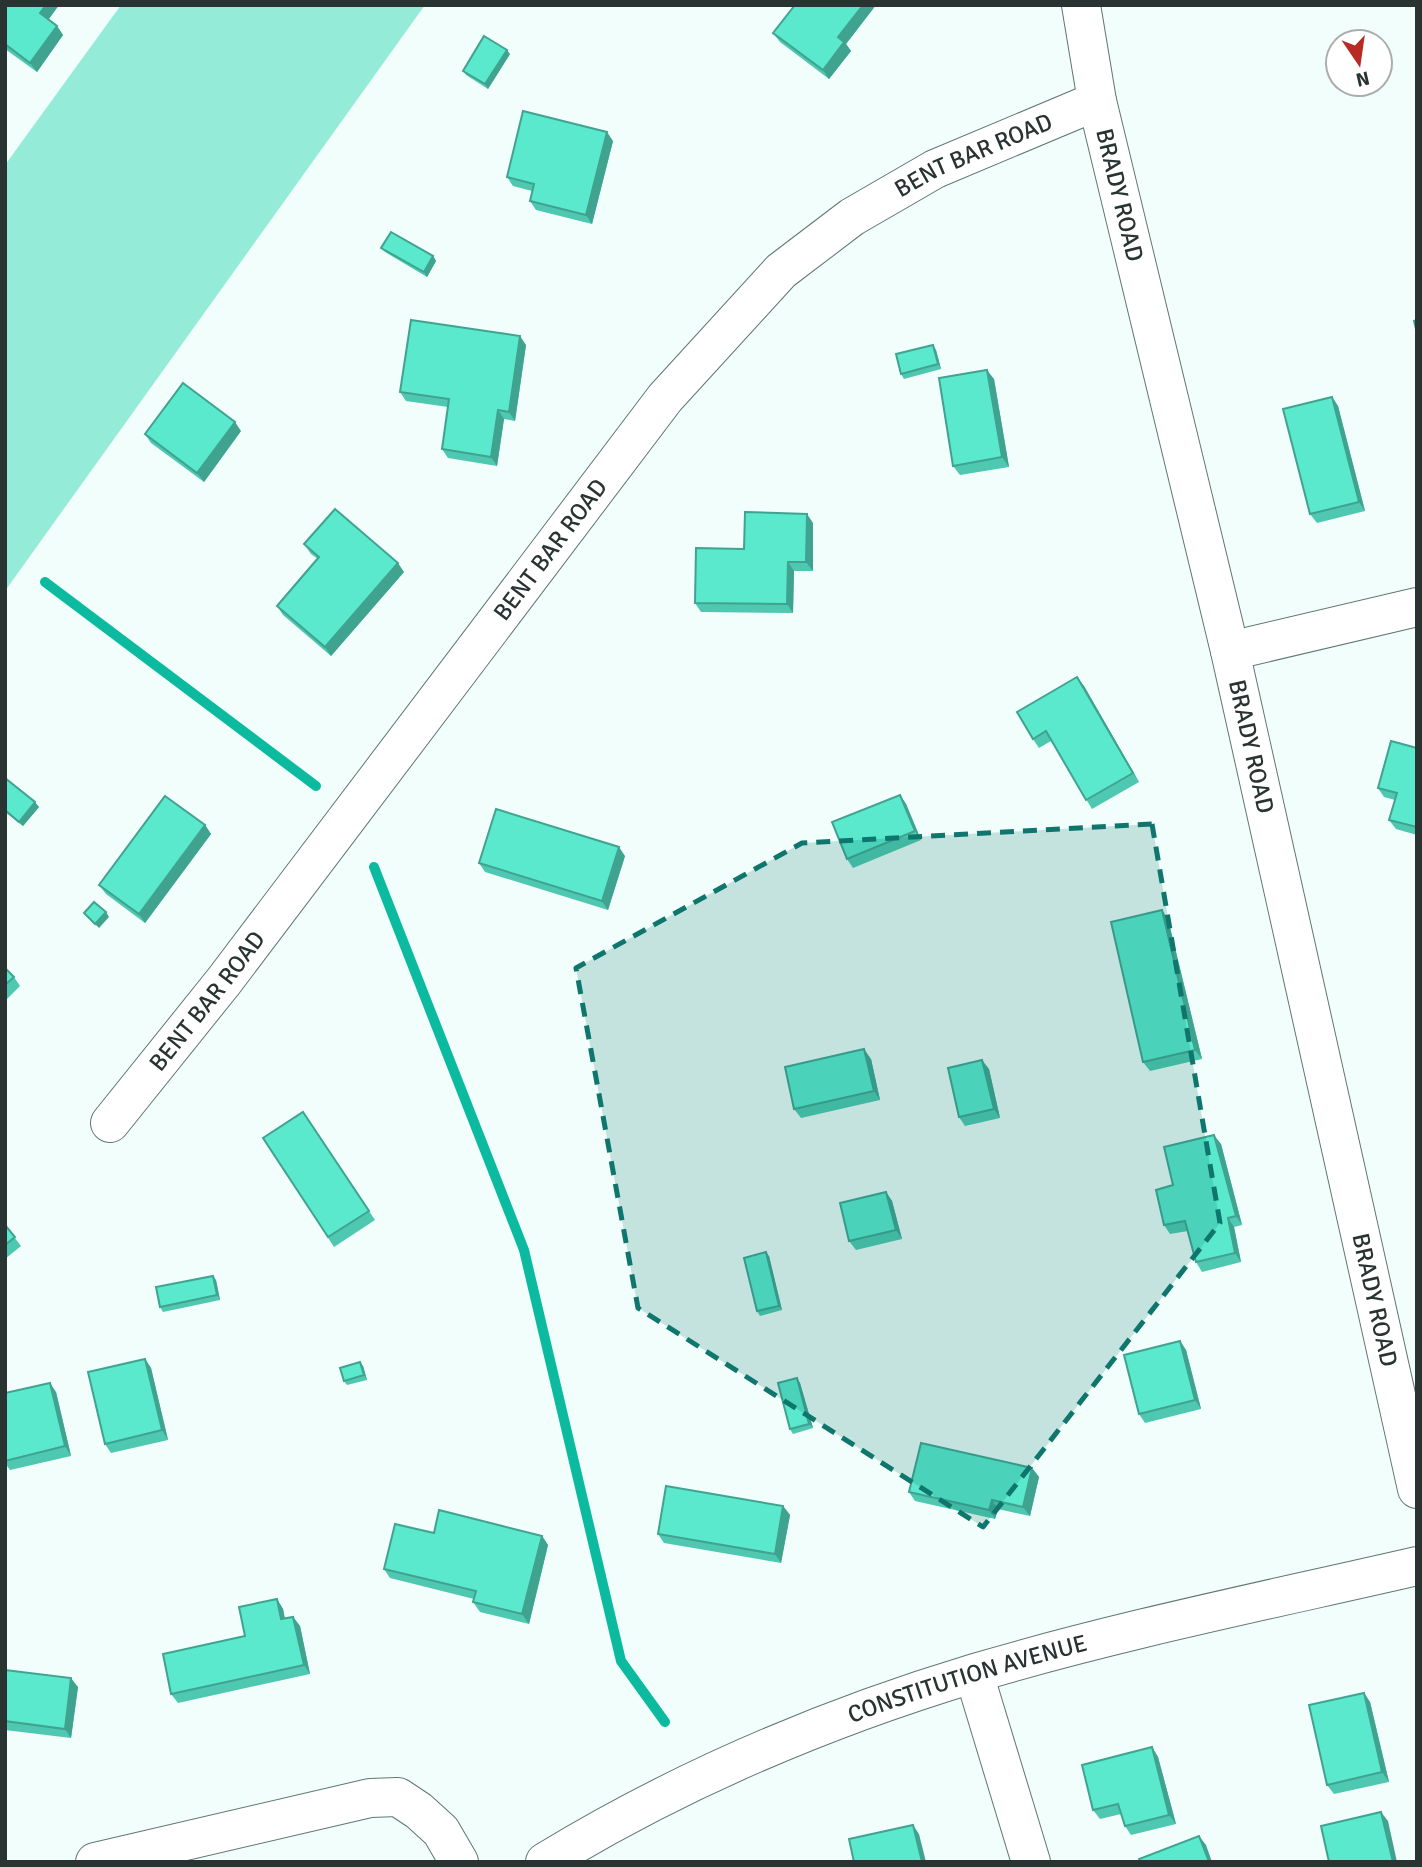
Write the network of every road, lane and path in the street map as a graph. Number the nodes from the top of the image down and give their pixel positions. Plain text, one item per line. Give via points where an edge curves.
1 (1081, 5) edge
2 (1097, 101) junction
3 (1417, 607) edge
4 (1230, 651) junction
5 (110, 1123) dead end
6 (1417, 1489) edge
7 (1417, 1566) edge
8 (974, 1674) junction
9 (95, 1862) edge
10 (459, 1862) edge
11 (545, 1862) edge
12 (1031, 1862) edge

1 - 2 street, BRADY ROAD
2 - 4 street, BRADY ROAD
2 - 5 street, BENT BAR ROAD via 935,169 852,217 781,271 665,398 224,981
3 - 4 street
4 - 6 street, BRADY ROAD
7 - 8 street, CONSTITUTION AVENUE via 1086,1643
8 - 11 street, CONSTITUTION AVENUE via 844,1718 743,1760 656,1800
8 - 12 street
9 - 10 street via 370,1798 398,1797 441,1830

